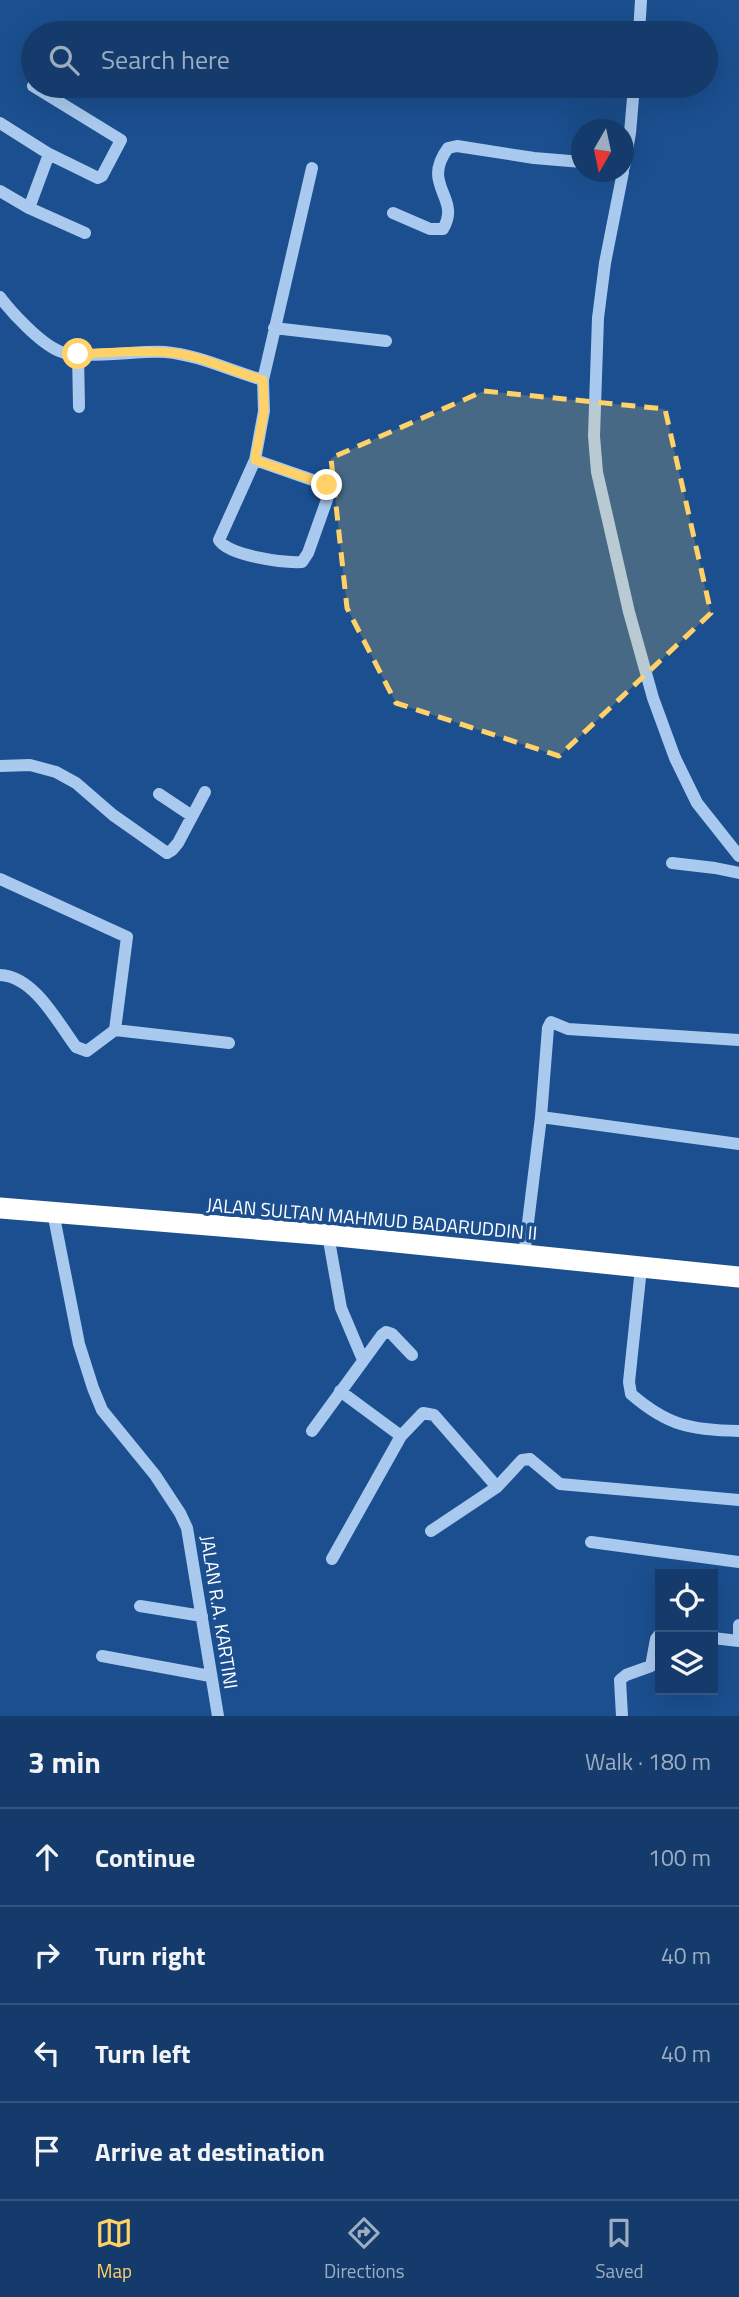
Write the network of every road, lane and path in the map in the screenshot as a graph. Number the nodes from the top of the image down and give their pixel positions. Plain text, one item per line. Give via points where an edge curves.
1 (641, 0) edge
2 (640, 21) edge
3 (54, 98) edge
4 (633, 98) edge
5 (631, 119) edge
6 (0, 123) edge
7 (50, 153) junction
8 (571, 161) edge
9 (313, 168) dead end
10 (620, 182) edge
11 (0, 191) edge
12 (29, 208) junction
13 (393, 213) dead end
14 (85, 233) dead end
15 (0, 297) edge
16 (274, 328) junction
17 (387, 341) dead end
18 (78, 354) junction
19 (263, 380) junction
20 (79, 407) dead end
21 (255, 460) junction
22 (0, 766) edge
23 (205, 792) dead end
24 (159, 794) dead end
25 (192, 817) junction
26 (739, 856) edge
27 (672, 863) dead end
28 (739, 873) edge
29 (0, 879) edge
30 (0, 975) edge
31 (115, 1030) junction
32 (739, 1040) edge
33 (229, 1043) dead end
34 (541, 1117) junction
35 (739, 1144) edge
36 (0, 1208) edge
37 (53, 1212) junction
38 (328, 1235) junction
39 (524, 1255) junction
40 (641, 1268) junction
41 (739, 1278) edge
42 (412, 1355) dead end
43 (363, 1360) junction
44 (340, 1391) junction
45 (312, 1430) dead end
46 (739, 1431) edge
47 (401, 1436) junction
48 (497, 1487) junction
49 (739, 1500) edge
50 (431, 1531) dead end
51 (591, 1542) dead end
52 (331, 1559) dead end
53 (739, 1562) edge
54 (140, 1606) dead end
55 (202, 1616) junction
56 (739, 1625) edge
57 (718, 1639) edge
58 (739, 1641) edge
59 (655, 1644) edge
60 (102, 1656) dead end
61 (210, 1676) junction
62 (218, 1716) edge
63 (622, 1716) edge

1 - 2 street
3 - 7 street via 121,140 97,178
4 - 5 street
6 - 7 street
7 - 12 street
8 - 13 street via 448,148 437,164 448,207 449,220 443,229 430,229
9 - 16 street
10 - 26 street via 598,317 597,472 636,636 675,758 697,803
11 - 12 street
12 - 14 street
15 - 18 street via 16,318 58,351
16 - 17 street
16 - 19 street
18 - 19 street via 165,352
18 - 20 street
19 - 21 street via 264,411
21 - 21 street via 327,485 328,494 302,562 243,553 219,540
22 - 25 street via 30,765 56,772 167,853 178,844
23 - 25 street
24 - 25 street
27 - 28 street
29 - 31 street via 127,937
30 - 31 street via 31,987 82,1050 92,1049
31 - 33 street
32 - 34 street via 568,1029 551,1022
34 - 35 street
34 - 39 street
36 - 37 highway, JALAN SULTAN MAHMUD BADARUDDIN II
37 - 38 highway, JALAN SULTAN MAHMUD BADARUDDIN II
37 - 55 street, JALAN R.A. KARTINI via 79,1344 93,1388 102,1410 180,1513
38 - 39 highway, JALAN SULTAN MAHMUD BADARUDDIN II
38 - 43 street via 341,1308
39 - 40 highway, JALAN SULTAN MAHMUD BADARUDDIN II
40 - 41 highway, JALAN SULTAN MAHMUD BADARUDDIN II
40 - 46 street via 631,1394 675,1424
42 - 43 street via 386,1332
43 - 44 street
44 - 45 street
44 - 47 street
47 - 48 street via 424,1413 434,1415
47 - 52 street
48 - 49 street via 522,1460 530,1459 560,1484
48 - 50 street
51 - 53 street
54 - 55 street
55 - 61 street, JALAN R.A. KARTINI
56 - 58 street
57 - 58 street
59 - 63 street via 651,1665 620,1681
60 - 61 street
61 - 62 street, JALAN R.A. KARTINI

